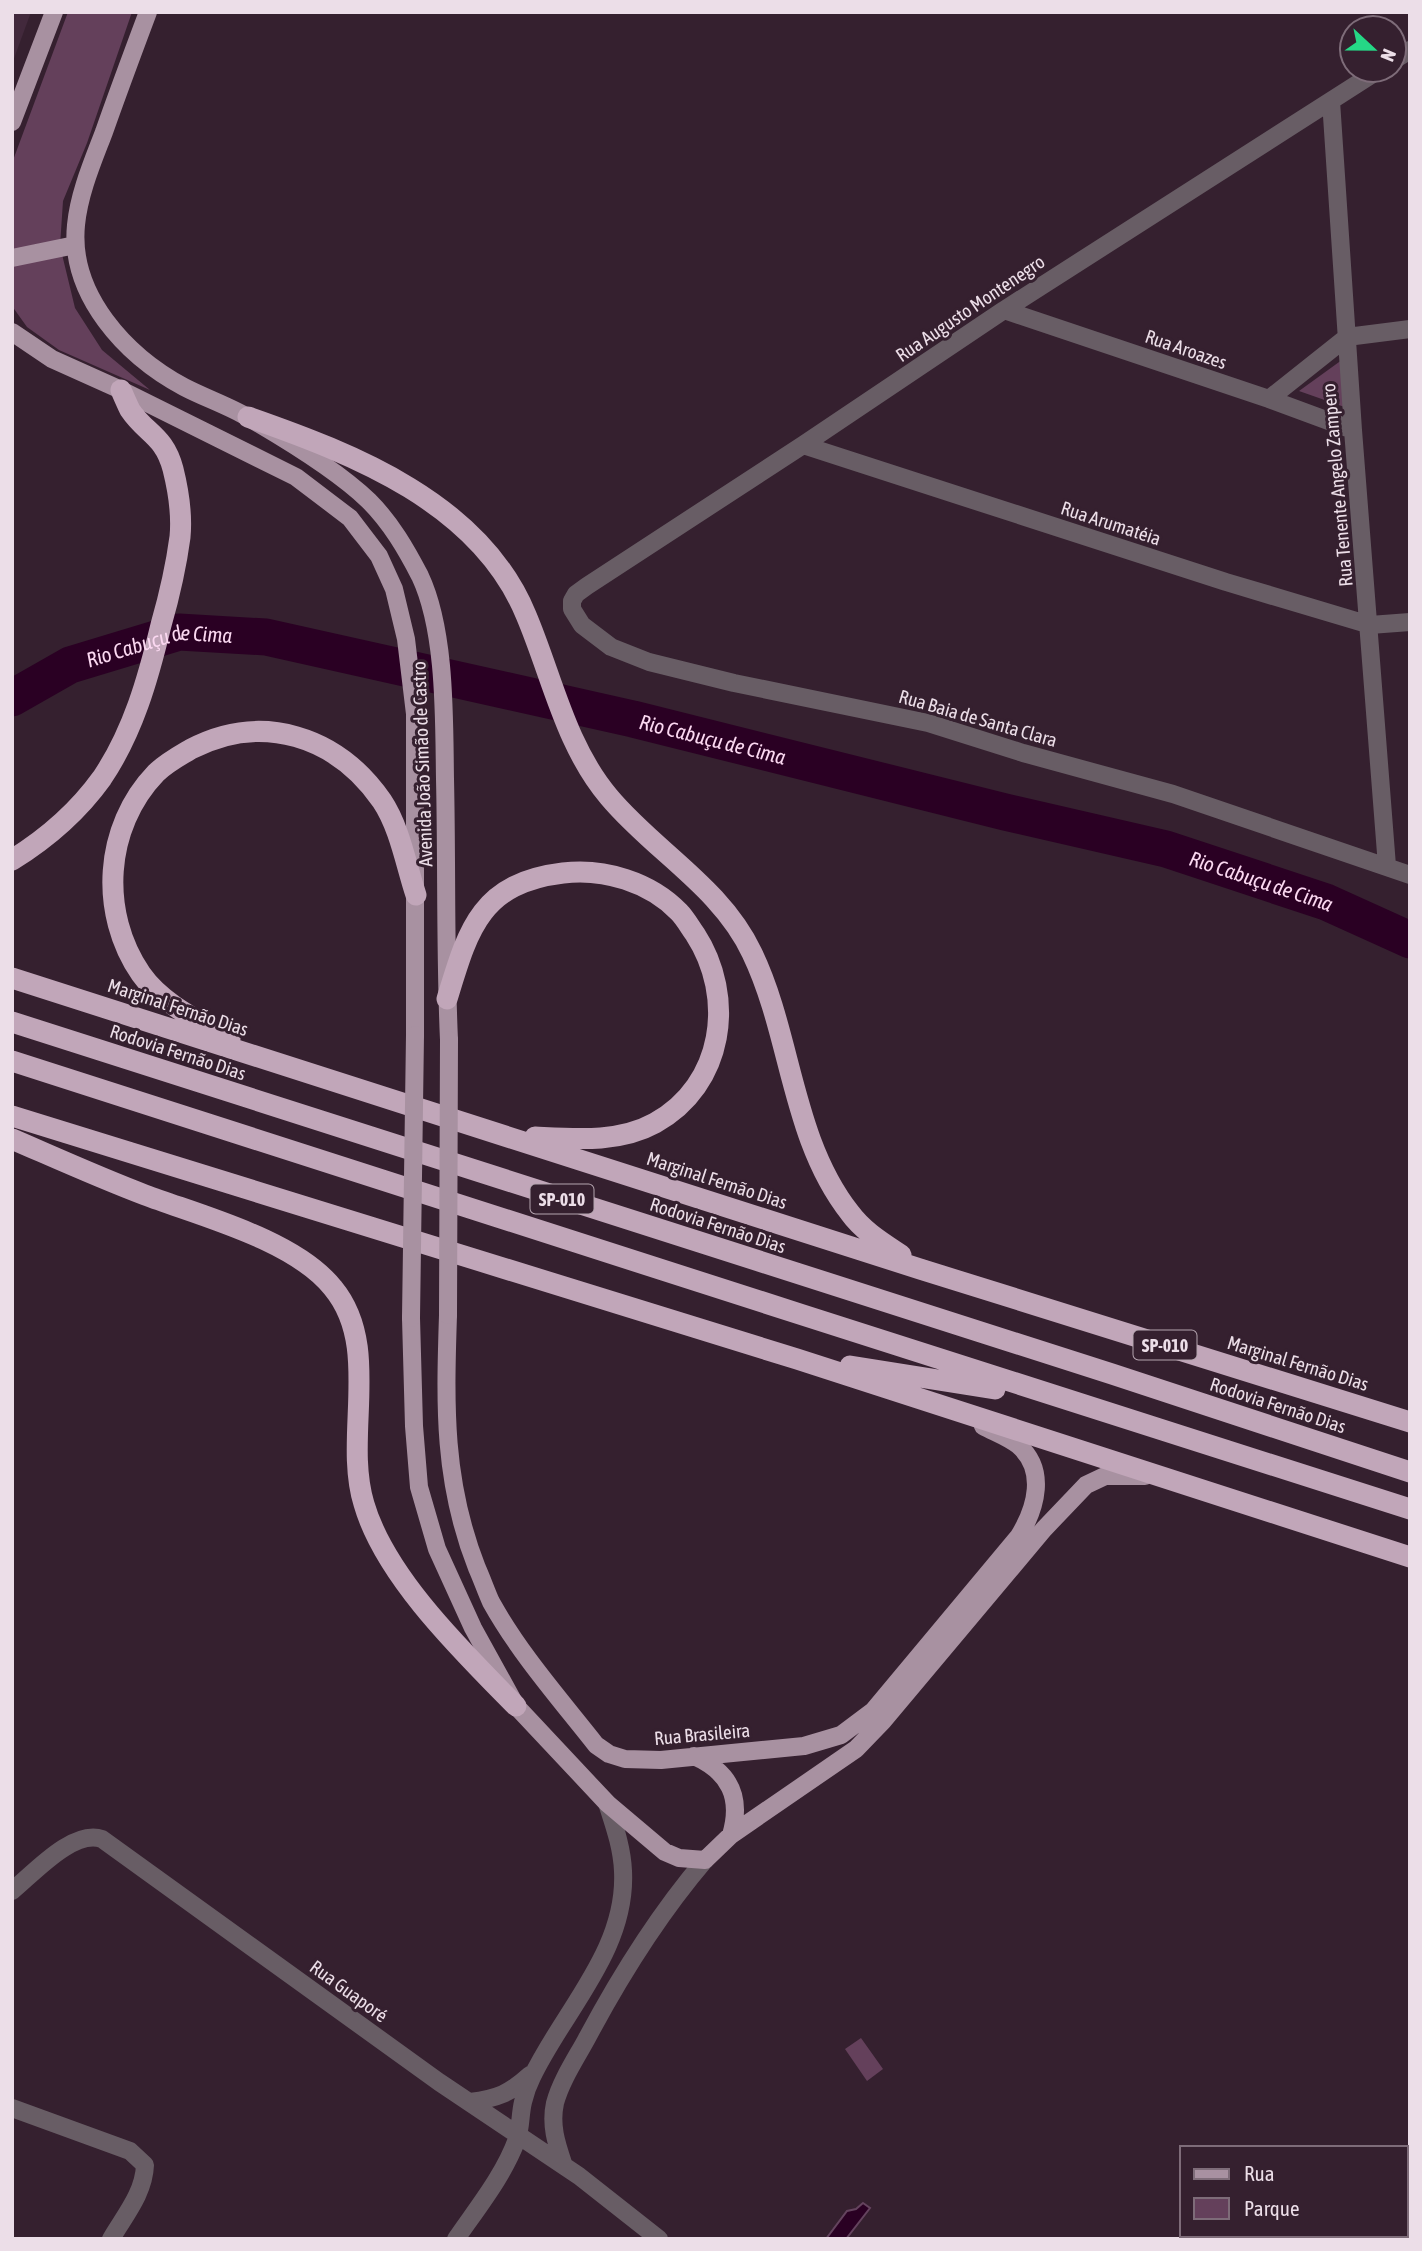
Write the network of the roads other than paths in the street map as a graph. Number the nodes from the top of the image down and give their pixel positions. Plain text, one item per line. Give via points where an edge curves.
1 (54, 12) edge
2 (148, 12) edge
3 (1357, 84) edge
4 (1331, 101) junction
5 (12, 122) edge
6 (75, 245) junction
7 (12, 258) edge
8 (1004, 310) junction
9 (1410, 328) edge
10 (12, 332) edge
11 (1347, 337) junction
12 (121, 390) junction
13 (1269, 399) junction
14 (248, 417) junction
15 (1353, 430) junction
16 (803, 445) junction
17 (587, 586) joint
18 (1410, 622) edge
19 (1370, 625) junction
20 (12, 860) edge
21 (1388, 866) junction
22 (1410, 875) edge
23 (416, 895) junction
24 (12, 978) edge
25 (447, 999) junction
26 (12, 1023) edge
27 (265, 1060) junction
28 (12, 1061) edge
29 (12, 1116) edge
30 (508, 1136) junction
31 (12, 1139) edge
32 (920, 1269) junction
33 (447, 1315) joint
34 (797, 1359) junction
35 (1062, 1399) junction
36 (952, 1410) junction
37 (1410, 1422) edge
38 (1410, 1472) edge
39 (1164, 1476) junction
40 (1410, 1509) edge
41 (1410, 1557) edge
42 (516, 1706) junction
43 (694, 1756) junction
44 (607, 1803) junction
45 (731, 1835) junction
46 (705, 1860) junction
47 (12, 1891) edge
48 (535, 2070) junction
49 (470, 2102) junction
50 (12, 2108) edge
51 (518, 2137) junction
52 (564, 2166) junction
53 (111, 2239) edge
54 (456, 2239) edge
55 (659, 2239) edge

1 - 5 main road
2 - 6 main road, Avenida João Simão de Castro via 89,172 76,221
3 - 4 street, Rua Augusto Montenegro
4 - 8 street, Rua Augusto Montenegro
4 - 11 street, Rua Tenente Angelo Zampero
6 - 7 main road
6 - 14 main road, Avenida João Simão de Castro via 100,315 124,341 182,386
8 - 13 street, Rua Aroazes
8 - 16 street, Rua Augusto Montenegro
9 - 11 street
10 - 12 main road, Avenida João Simão de Castro via 52,359
11 - 13 street
11 - 15 street, Rua Tenente Angelo Zampero
12 - 20 highway via 131,411 162,442 172,467 180,535 169,594 145,688 121,745 81,803
12 - 23 main road, Avenida João Simão de Castro via 296,477 350,518 379,556 394,589 406,639 415,714
13 - 15 street, Rua Aroazes
14 - 25 main road, Avenida João Simão de Castro via 367,499 404,546 421,580 438,642 444,725
14 - 32 highway via 315,441 393,478 467,532 501,568 527,616 556,700 583,759 608,797 717,902 752,952 813,1146 832,1187 869,1233
15 - 19 street, Rua Tenente Angelo Zampero
16 - 17 street, Rua Augusto Montenegro
16 - 19 street, Rua Arumatéia
17 - 21 street, Rua Baia de Santa Clara via 572,601 582,625 611,647 649,662 928,723 1173,794
18 - 19 street, Rua Arumatéia
19 - 21 street, Rua Tenente Angelo Zampero
21 - 22 street, Rua Baia de Santa Clara
23 - 27 highway via 383,802 363,777 304,739 272,732 237,732 208,741 157,773 124,824 114,860 116,917 128,950 141,974 173,1006
23 - 42 main road, Avenida João Simão de Castro, bridge via 411,1318 419,1487 437,1549
24 - 27 highway, Marginal Fernão Dias / SP-010
25 - 30 highway via 465,940 477,918 518,885 546,875 580,871 635,883 681,913 704,947 716,977 719,1017 714,1049 693,1092 654,1124 624,1135 578,1139
25 - 33 main road, Avenida João Simão de Castro, bridge
26 - 38 highway, Rodovia Fernão Dias / SP-010
27 - 30 highway, Marginal Fernão Dias / SP-010
28 - 35 highway, SP-010
29 - 34 highway
30 - 32 highway, Marginal Fernão Dias / SP-010
31 - 42 highway via 263,1240 302,1259 333,1287 358,1340 358,1479 378,1540 452,1642
32 - 37 highway, Marginal Fernão Dias / SP-010
33 - 43 main road, Rua Brasileira via 445,1405 450,1469 465,1536 490,1601 536,1670 596,1745 625,1759
34 - 35 highway
34 - 36 highway
35 - 40 highway, SP-010
36 - 39 highway
36 - 43 main road, Rua Brasileira via 1011,1440 1030,1460 1036,1495 1018,1536 873,1711 850,1730 804,1746
39 - 41 highway
39 - 45 main road via 1105,1476 1086,1485 856,1749
42 - 44 main road
43 - 45 main road via 709,1763 730,1787 735,1811
44 - 46 main road via 665,1852
44 - 48 street via 623,1871 621,1903 604,1956
45 - 46 main road
46 - 52 street via 640,1948 564,2081 555,2104 553,2128
47 - 49 street, Rua Guaporé via 76,1840 102,1839
48 - 49 street via 503,2096
48 - 51 street via 522,2102
49 - 51 street, Rua Guaporé
50 - 53 street via 130,2151 145,2165 140,2191
51 - 52 street, Rua Guaporé
51 - 54 street
52 - 55 street, Rua Guaporé

